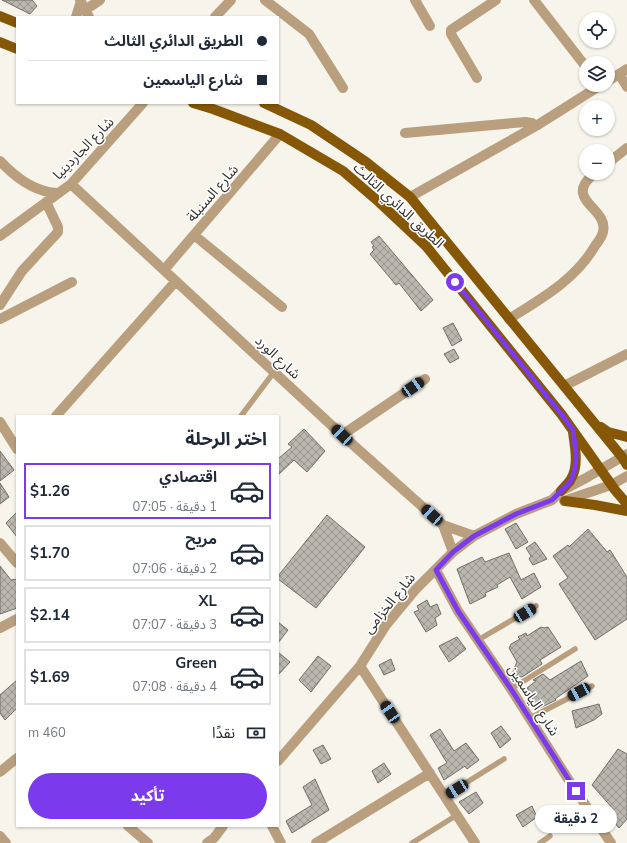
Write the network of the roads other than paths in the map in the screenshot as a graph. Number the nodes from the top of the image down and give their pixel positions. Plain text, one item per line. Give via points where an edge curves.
1 (100, 0) edge
2 (231, 0) edge
3 (265, 0) edge
4 (415, 0) edge
5 (496, 0) edge
6 (534, 0) edge
7 (84, 7) edge
8 (0, 16) edge
9 (77, 16) edge
10 (216, 16) edge
11 (16, 24) edge
12 (430, 26) dead end
13 (0, 42) edge
14 (16, 49) edge
15 (579, 58) edge
16 (623, 72) edge
17 (477, 78) dead end
18 (627, 87) edge
19 (343, 88) dead end
20 (589, 92) edge
21 (142, 104) edge
22 (197, 104) edge
23 (266, 104) edge
24 (536, 126) junction
25 (405, 133) dead end
26 (280, 134) junction
27 (627, 148) edge
28 (615, 157) edge
29 (0, 161) edge
30 (587, 180) edge
31 (71, 184) junction
32 (57, 193) junction
33 (410, 197) junction
34 (46, 202) junction
35 (194, 235) junction
36 (0, 236) edge
37 (164, 270) junction
38 (176, 280) junction
39 (72, 282) dead end
40 (0, 304) edge
41 (282, 307) dead end
42 (0, 319) edge
43 (509, 319) junction
44 (627, 354) edge
45 (274, 372) junction
46 (425, 379) dead end
47 (564, 386) junction
48 (57, 415) edge
49 (242, 415) edge
50 (592, 420) junction
51 (0, 422) edge
52 (573, 430) junction
53 (342, 435) junction
54 (627, 437) edge
55 (16, 447) edge
56 (625, 459) edge
57 (601, 469) junction
58 (627, 476) edge
59 (611, 485) junction
60 (561, 491) junction
61 (552, 500) junction
62 (565, 501) junction
63 (627, 504) edge
64 (627, 511) edge
65 (443, 525) junction
66 (474, 536) junction
67 (0, 543) edge
68 (453, 552) junction
69 (16, 562) edge
70 (436, 570) junction
71 (536, 606) dead end
72 (16, 620) edge
73 (0, 628) edge
74 (478, 640) junction
75 (575, 649) dead end
76 (360, 666) junction
77 (592, 686) dead end
78 (511, 689) junction
79 (530, 718) junction
80 (16, 759) edge
81 (504, 759) dead end
82 (279, 760) edge
83 (0, 772) edge
84 (430, 773) junction
85 (445, 796) junction
86 (457, 815) junction
87 (129, 827) edge
88 (223, 827) edge
89 (273, 827) edge
90 (0, 836) edge
91 (550, 836) dead end
92 (6, 843) edge
93 (148, 843) edge
94 (207, 843) edge
95 (281, 843) edge
96 (316, 843) edge
97 (412, 843) edge
98 (475, 843) edge
99 (540, 843) edge
100 (611, 843) edge

1 - 7 street
2 - 10 street
3 - 19 street via 308,34
4 - 12 street
5 - 17 street via 451,30
6 - 15 street
7 - 9 street
8 - 11 main road
13 - 14 main road
16 - 18 street
20 - 24 street
21 - 31 street, شارع الجاردينيا
22 - 26 main road, الطريق الدائري الثالث
23 - 33 main road, الطريق الدائري الثالث via 311,125 366,162
24 - 25 street via 525,122
24 - 33 street
26 - 35 street, شارع السنبلة
26 - 52 main road, الطريق الدائري الثالث via 343,172 426,246
27 - 28 street
29 - 32 street via 17,177 33,187 47,193
30 - 43 street via 584,183 583,194 602,220 603,234 586,260 556,289
31 - 32 street, شارع الجاردينيا
31 - 37 street, شارع الورد
32 - 34 street, شارع الجاردينيا
33 - 43 main road, الطريق الدائري الثالث
34 - 36 street, شارع الجاردينيا
34 - 40 street via 58,232 22,271
35 - 37 street, شارع السنبلة
35 - 41 street
37 - 38 street, شارع الورد
38 - 45 street, شارع الورد
38 - 48 street
39 - 42 street
43 - 47 main road, الطريق الدائري الثالث
44 - 47 street
45 - 49 lane
45 - 53 street, شارع الورد
46 - 53 street
47 - 50 main road, الطريق الدائري الثالث
50 - 54 main road via 608,432
50 - 56 main road, الطريق الدائري الثالث
51 - 55 street
52 - 57 main road, الطريق الدائري الثالث
52 - 60 main road via 575,468 572,478
53 - 65 street, شارع الورد
56 - 57 street
57 - 59 main road, الطريق الدائري الثالث
57 - 60 street
58 - 59 street
59 - 62 street
59 - 63 main road, الطريق الدائري الثالث
60 - 61 street
61 - 62 street
61 - 66 street, شارع الخزامى via 509,517
62 - 64 main road
65 - 66 street, شارع الورد
65 - 68 street
66 - 68 street, شارع الخزامى
67 - 69 street
68 - 70 street, شارع الخزامى
70 - 74 street, شارع الياسمين via 458,611
70 - 76 street, شارع الخزامى via 415,590 386,625
71 - 74 lane
72 - 73 street
74 - 78 street, شارع الياسمين
75 - 78 lane
76 - 82 street, شارع الخزامى
76 - 84 street
77 - 79 lane
78 - 79 street, شارع الياسمين
79 - 100 street, شارع الياسمين
80 - 83 street
81 - 85 lane
84 - 85 street
84 - 96 street
85 - 86 street
86 - 97 lane
86 - 98 street
87 - 93 street
88 - 94 street
89 - 95 street
90 - 92 street
91 - 99 lane

